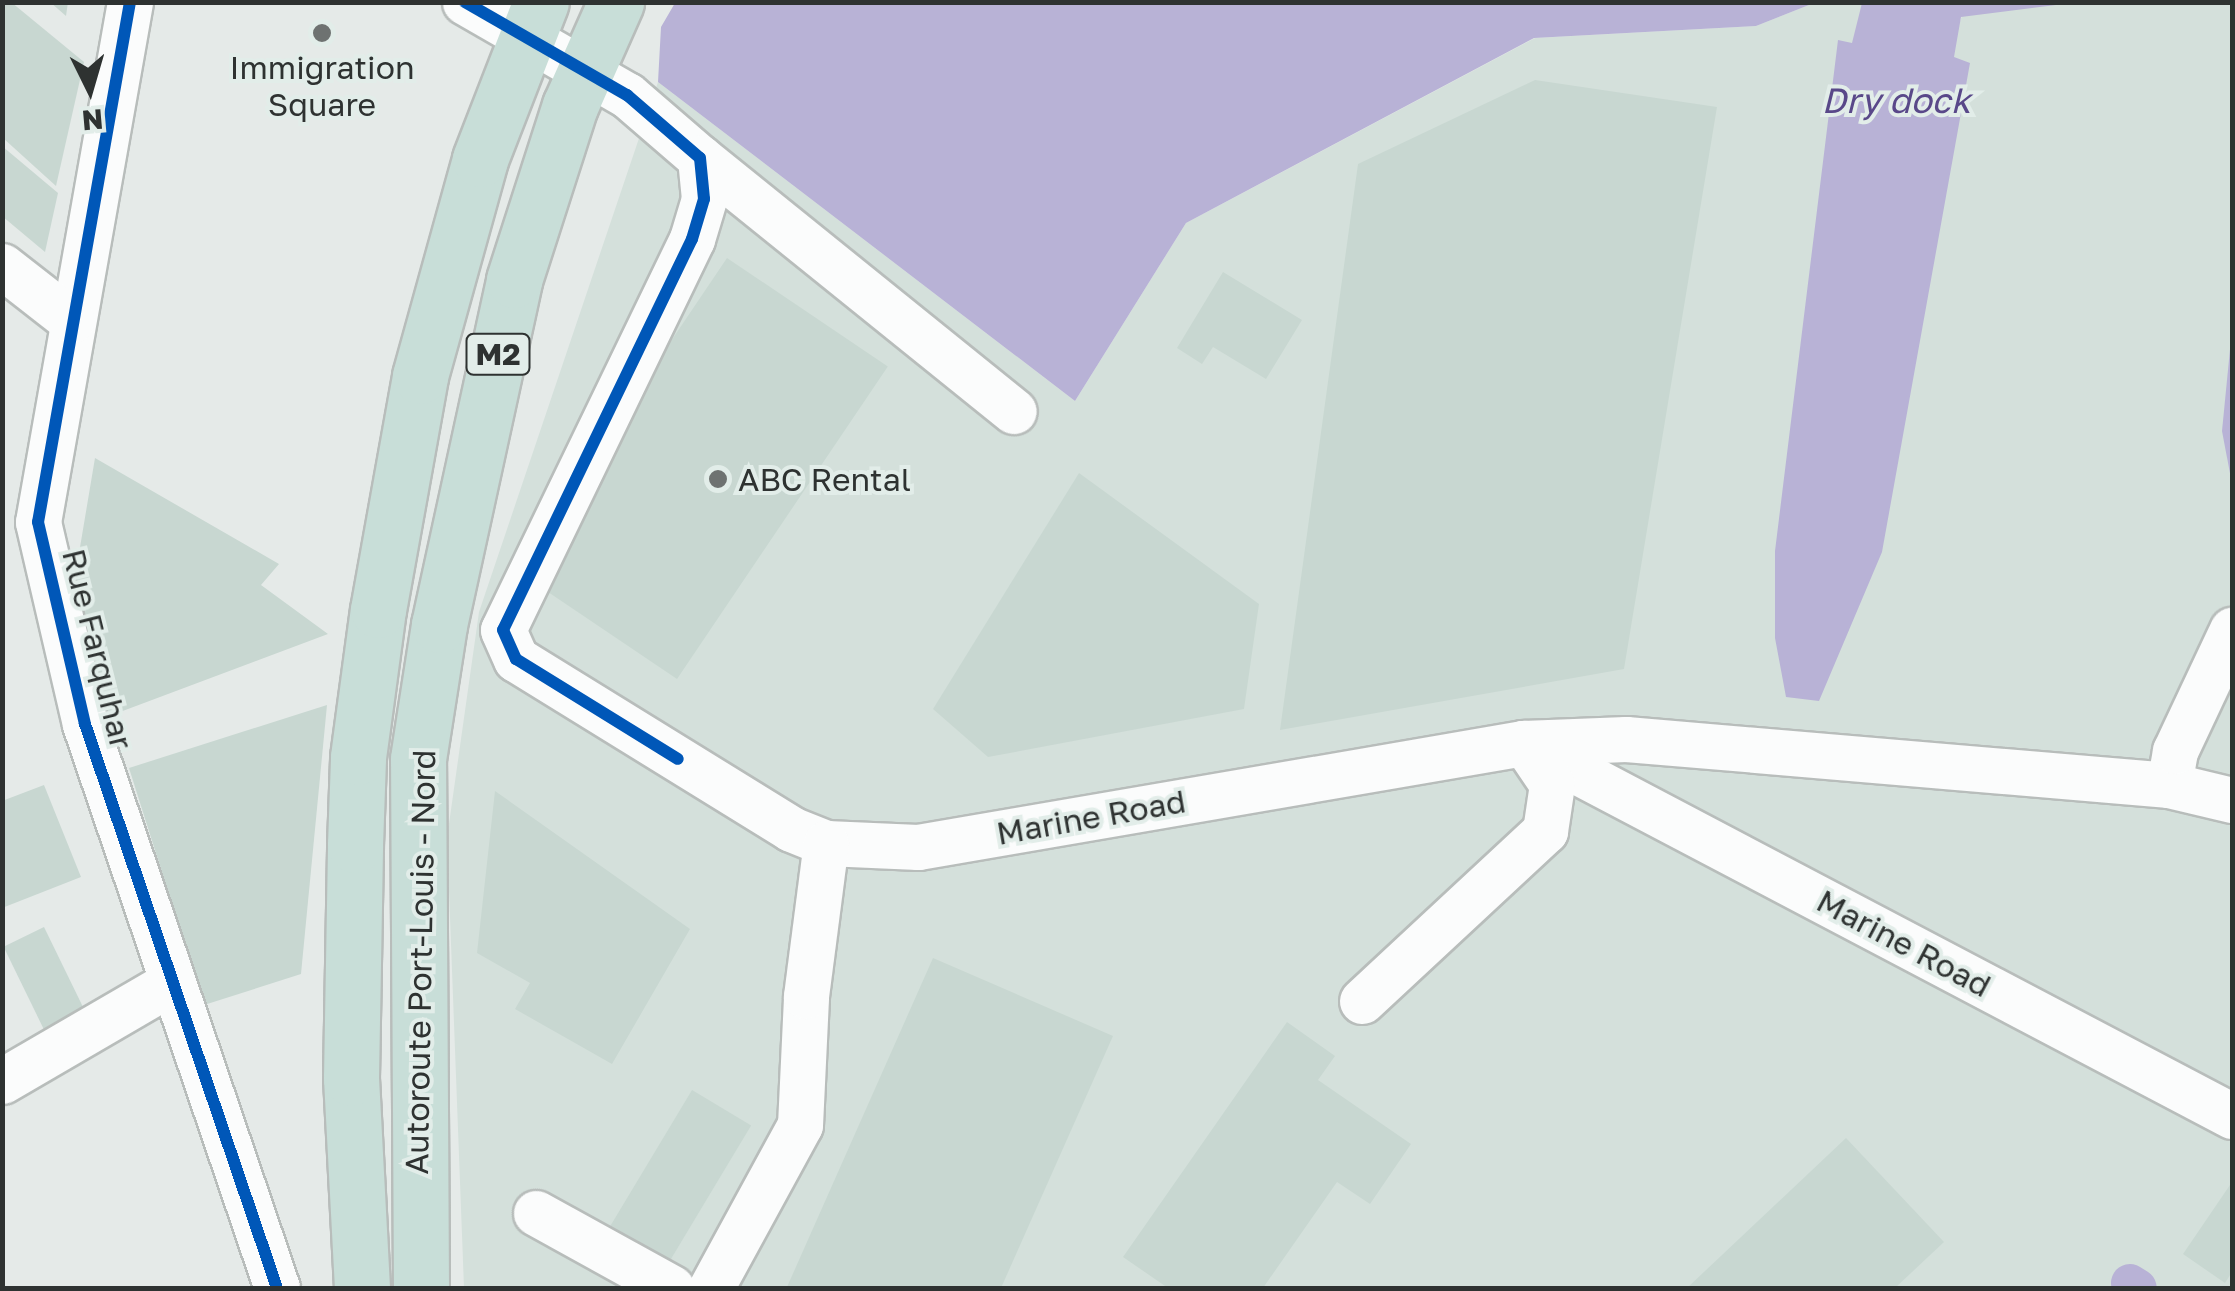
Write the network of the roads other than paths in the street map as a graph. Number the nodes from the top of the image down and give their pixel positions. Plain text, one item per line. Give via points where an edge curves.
1 (130, 2) edge
2 (465, 2) edge
3 (616, 2) edge
4 (532, 22) edge
5 (586, 69) junction
6 (700, 158) junction
7 (2, 266) edge
8 (71, 320) junction
9 (1014, 411) dead end
10 (20, 533) edge
11 (2232, 630) edge
12 (1523, 743) junction
13 (2169, 785) junction
14 (2232, 800) edge
15 (826, 843) junction
16 (172, 982) junction
17 (1362, 1000) dead end
18 (12, 1063) edge
19 (2232, 1116) edge
20 (536, 1213) dead end
21 (277, 1288) edge
22 (362, 1288) edge
23 (421, 1288) edge
24 (672, 1288) edge
25 (712, 1288) edge

1 - 8 street, Rue Farquhar
2 - 4 street
3 - 5 highway, Autoroute Port-Louis - Nord / M2
4 - 5 street
4 - 22 highway, Autoroute Port-Louis - Nord / M2 via 480,159 420,376 358,757 351,1078
5 - 6 street
5 - 23 highway, Autoroute Port-Louis - Nord / M2 via 514,280 439,625 418,759
6 - 9 street
6 - 15 street, Marine Road via 704,199 692,239 503,630 516,660
7 - 8 street
8 - 10 street, Rue Farquhar
10 - 16 street, Rue Farquhar
11 - 13 street via 2175,752
12 - 13 street, Marine Road via 1626,738
12 - 15 street, Marine Road via 918,847
12 - 17 street via 1552,784 1545,830
12 - 19 street, Marine Road
13 - 14 street, Marine Road
15 - 25 street via 806,996 800,1125
16 - 18 street
16 - 21 street, Rue Farquhar
20 - 24 street

